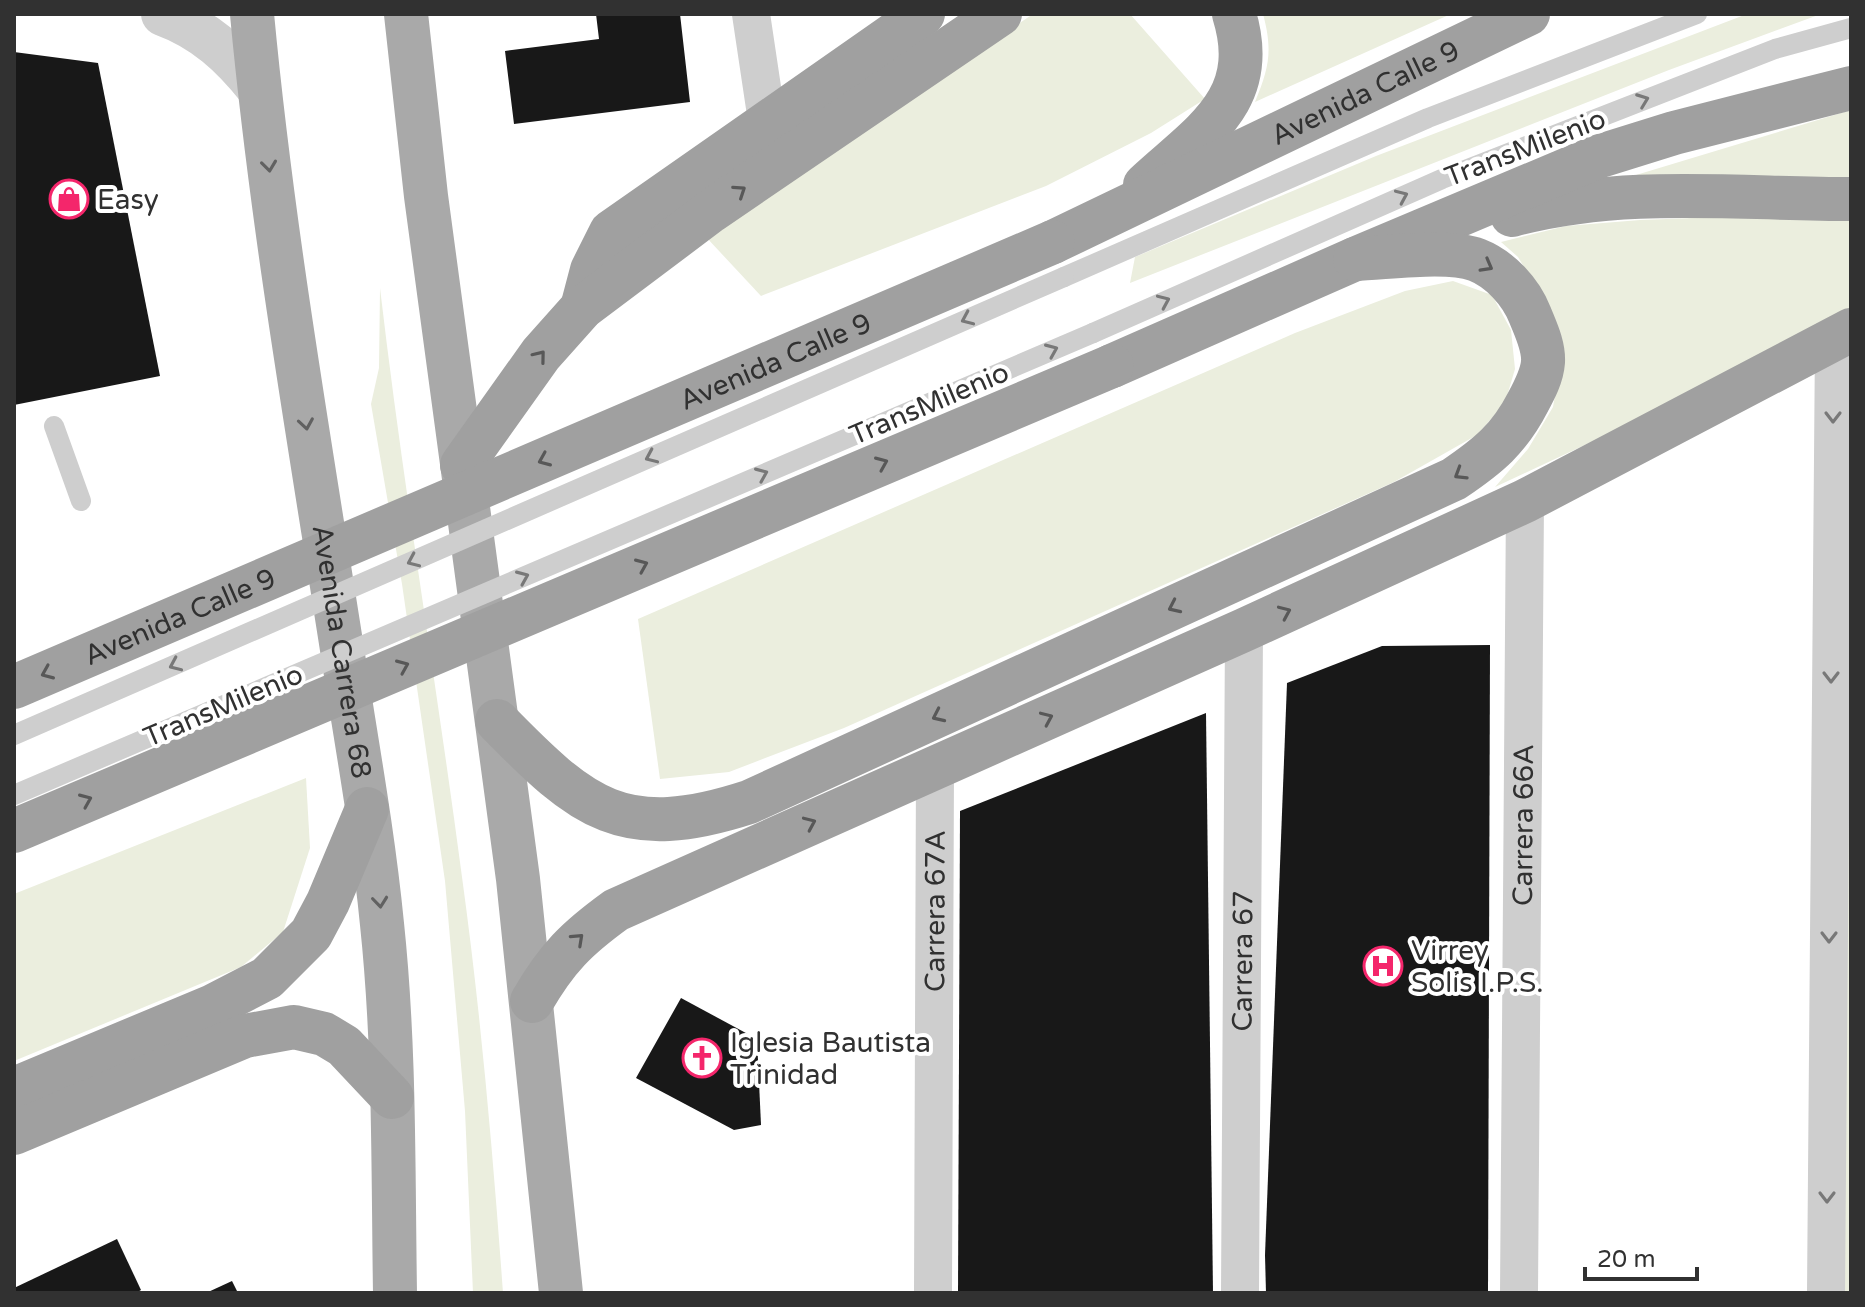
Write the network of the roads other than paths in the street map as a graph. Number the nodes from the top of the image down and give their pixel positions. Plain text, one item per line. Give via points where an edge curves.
1 (163, 14) edge
2 (252, 14) edge
3 (406, 14) edge
4 (751, 14) edge
5 (923, 14) edge
6 (1000, 14) edge
7 (1234, 14) edge
8 (1528, 14) edge
9 (1697, 14) edge
10 (1851, 28) edge
11 (1851, 88) edge
12 (259, 89) junction
13 (767, 121) junction
14 (1851, 199) edge
15 (1112, 216) junction
16 (1355, 259) junction
17 (1059, 260) junction
18 (582, 308) junction
19 (1842, 334) edge
20 (1102, 349) junction
21 (54, 426) dead end
22 (462, 465) junction
23 (81, 501) dead end
24 (1525, 501) junction
25 (1244, 630) junction
26 (14, 687) edge
27 (497, 721) junction
28 (14, 735) edge
29 (935, 767) junction
30 (14, 795) edge
31 (367, 809) junction
32 (14, 831) edge
33 (532, 1001) junction
34 (14, 1089) edge
35 (392, 1097) junction
36 (14, 1133) edge
37 (395, 1293) edge
38 (561, 1293) edge
39 (933, 1293) edge
40 (1240, 1293) edge
41 (1519, 1293) edge
42 (1826, 1293) edge

1 - 12 street via 199,29
2 - 12 main road, Avenida Carrera 68
3 - 22 main road
4 - 13 street
5 - 13 highway
18 -> 6 highway via 711,211
7 - 15 highway via 1242,38 1234,94 1218,117
8 - 15 highway, Avenida Calle 9
9 - 17 lane, TransMilenio
20 -> 10 lane, TransMilenio via 1442,179 1775,49
11 - 16 highway via 1636,143
12 -> 31 main road, Avenida Carrera 68
13 - 18 highway via 611,232 592,270
14 - 16 highway via 1676,195 1576,201
15 - 17 highway, Avenida Calle 9
16 - 20 highway
16 -> 27 highway via 1452,255 1476,260 1499,272 1525,301 1543,361 1538,383 1515,428 1487,457 1454,479 718,812 660,820 606,809 565,787
17 -> 26 highway, Avenida Calle 9, bridge
17 -> 28 lane, TransMilenio, bridge
22 -> 18 highway via 541,354
19 - 24 highway
19 -> 42 street
30 -> 20 lane, TransMilenio, bridge
32 -> 20 highway, bridge
21 - 23 lane
22 - 27 main road
25 -> 24 highway
24 - 41 street, Carrera 66A
29 -> 25 highway
25 - 40 street, Carrera 67
27 - 33 main road
33 -> 29 highway via 552,967 580,936 616,910
29 - 39 street, Carrera 67A
31 - 34 highway via 311,934 267,978
31 -> 35 main road, Avenida Carrera 68 via 383,925
33 - 38 main road
35 - 36 highway via 344,1046 324,1034 294,1027 245,1036
35 - 37 main road, Avenida Carrera 68

